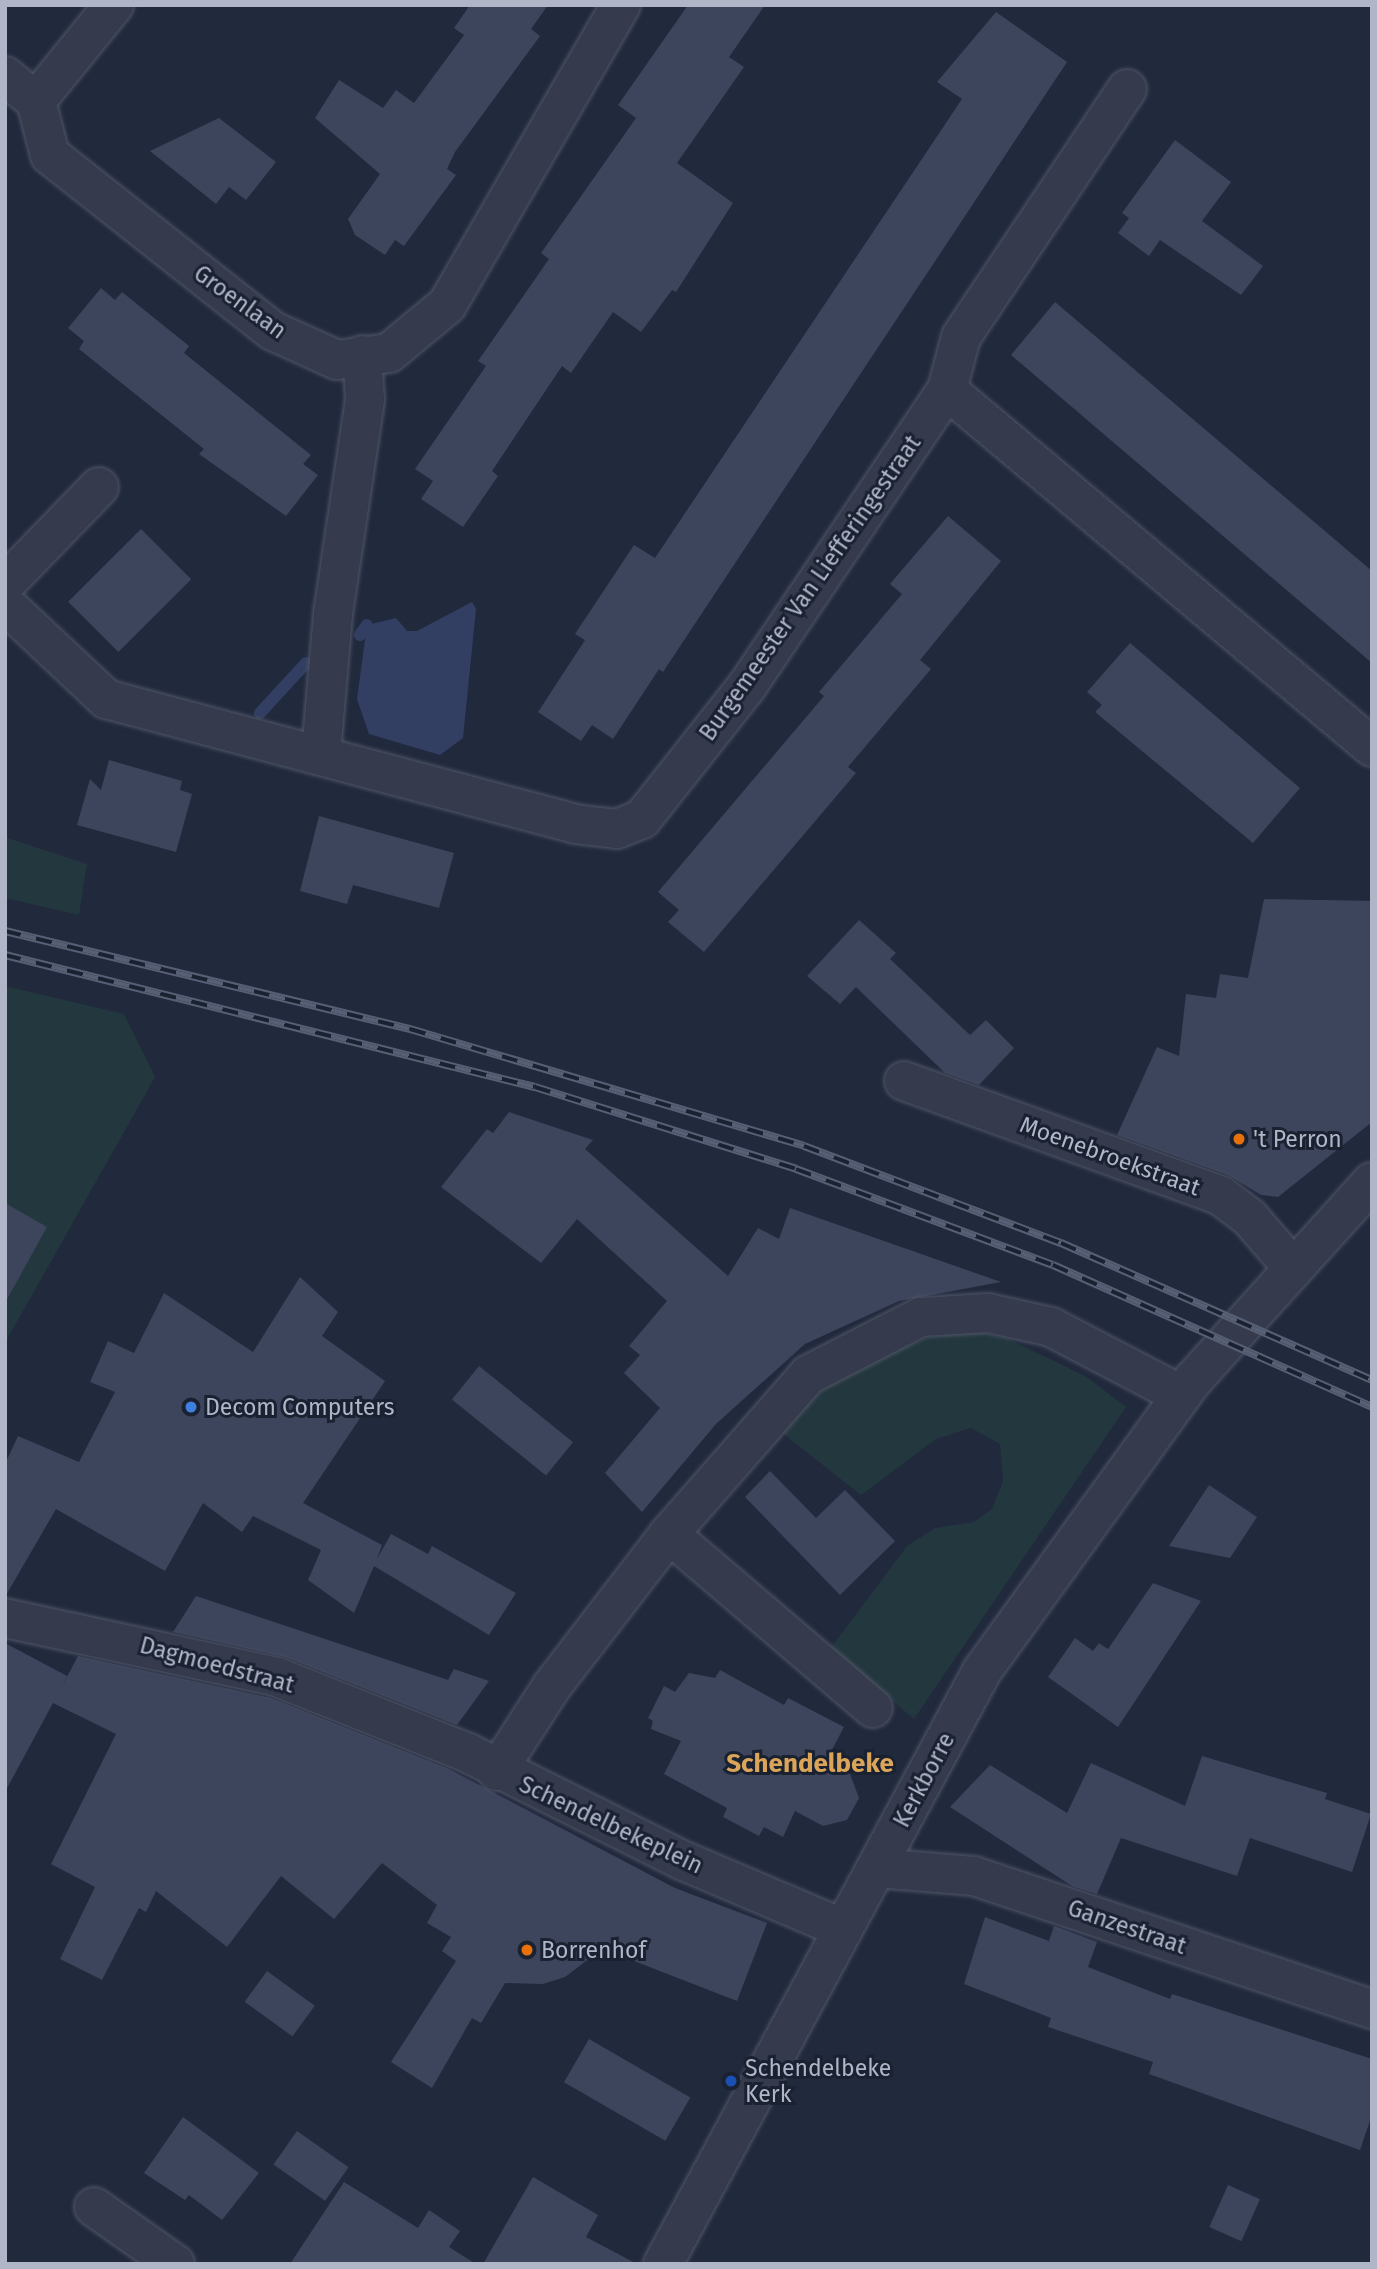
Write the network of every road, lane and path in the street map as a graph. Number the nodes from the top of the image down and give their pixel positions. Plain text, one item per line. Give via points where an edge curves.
1 (114, 5) edge
2 (621, 5) edge
3 (5, 76) edge
4 (1127, 89) dead end
5 (36, 101) junction
6 (362, 355) junction
7 (947, 390) junction
8 (99, 487) dead end
9 (5, 584) edge
10 (5, 604) edge
11 (1372, 747) edge
12 (321, 754) junction
13 (904, 1080) dead end
14 (1372, 1182) edge
15 (1293, 1268) junction
16 (1181, 1395) junction
17 (669, 1534) junction
18 (5, 1618) edge
19 (873, 1708) dead end
20 (497, 1771) junction
21 (877, 1868) junction
22 (841, 1928) junction
23 (1372, 2009) edge
24 (94, 2207) dead end
25 (174, 2264) edge
26 (663, 2264) edge

1 - 5 street
2 - 6 street, Groenlaan via 447,305 389,353
3 - 5 street
4 - 7 street, Burgemeester Van Liefferingestraat via 961,337
5 - 6 street, Groenlaan via 50,155 273,331 337,360
6 - 12 street via 365,400 333,614
7 - 11 street
7 - 12 street, Burgemeester Van Liefferingestraat via 747,686 642,819 617,829 575,824
8 - 9 street
10 - 12 street, Burgemeester Van Liefferingestraat via 106,699
13 - 15 street, Moenebroekstraat via 1222,1196 1250,1217
14 - 15 street
15 - 16 street, Kerkborre
16 - 17 street, Schendelbekeplein via 1051,1327 988,1313 921,1317 808,1375
16 - 21 street, Kerkborre via 982,1671
17 - 19 street
17 - 20 street, Schendelbekeplein via 552,1686
18 - 20 street, Dagmoedstraat via 277,1678 468,1753
20 - 22 street, Schendelbekeplein via 684,1861
21 - 22 street, Kerkborre
21 - 23 street, Ganzestraat via 974,1876
22 - 26 street, Kerkborre
24 - 25 street

